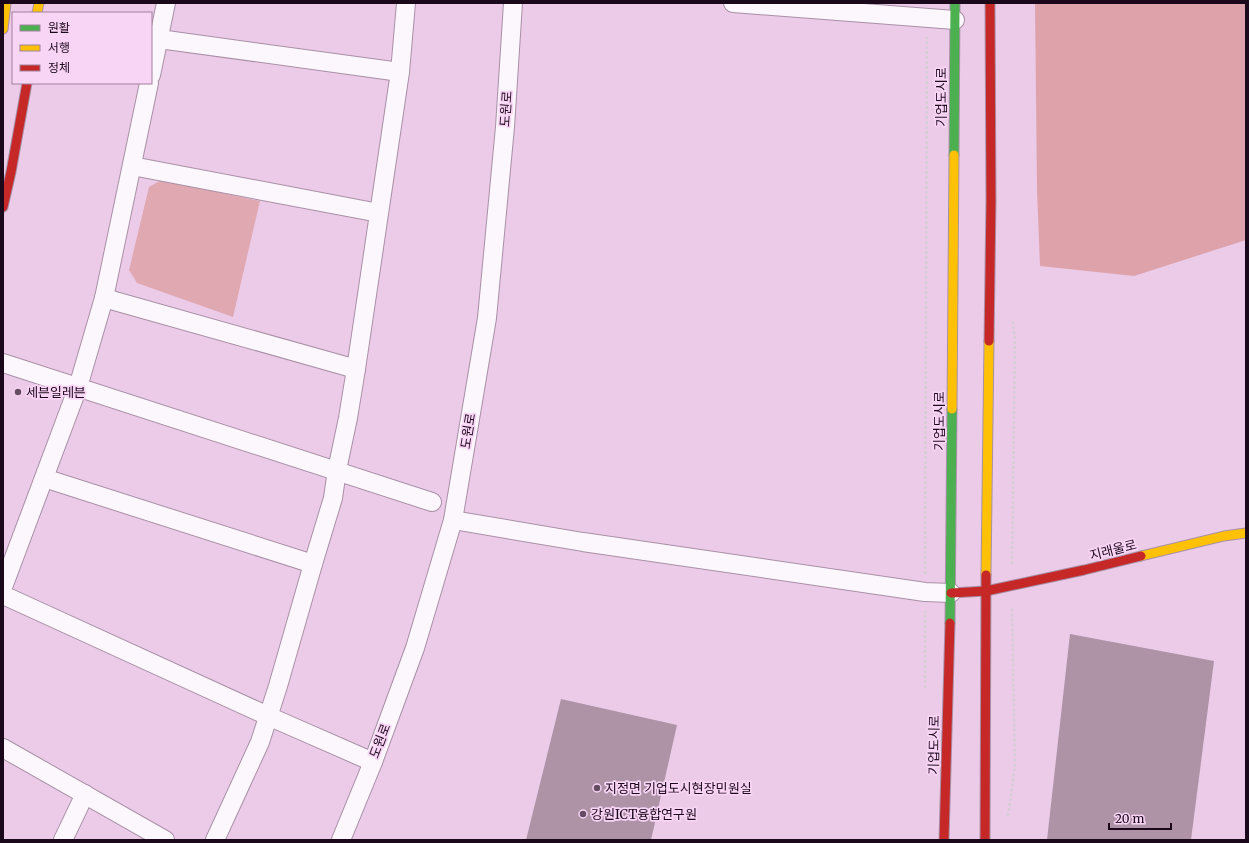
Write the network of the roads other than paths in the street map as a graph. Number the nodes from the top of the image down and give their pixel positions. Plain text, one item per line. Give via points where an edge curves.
1 (6, 3) edge
2 (166, 3) edge
3 (406, 3) edge
4 (513, 3) edge
5 (733, 3) edge
6 (990, 3) edge
7 (955, 12) edge
8 (3, 29) edge
9 (159, 39) junction
10 (152, 70) edge
11 (400, 72) junction
12 (27, 84) edge
13 (149, 84) edge
14 (132, 166) junction
15 (3, 207) edge
16 (379, 213) junction
17 (104, 298) junction
18 (3, 363) edge
19 (356, 369) junction
20 (78, 387) junction
21 (337, 470) junction
22 (44, 478) junction
23 (432, 502) dead end
24 (453, 520) junction
25 (1246, 533) edge
26 (313, 564) junction
27 (3, 587) edge
28 (986, 590) junction
29 (951, 593) junction
30 (3, 594) edge
31 (268, 716) junction
32 (3, 748) edge
33 (373, 762) junction
34 (85, 794) junction
35 (63, 840) edge
36 (166, 840) edge
37 (215, 840) edge
38 (341, 840) edge
39 (944, 840) edge
40 (984, 840) edge

1 - 8 street
2 - 9 street
3 - 11 street
4 - 24 street, 도원로 via 487,318
5 - 7 street
6 - 28 street via 991,201
7 - 29 street, 기업도시로
9 - 10 street
9 - 11 street
11 - 16 street
12 - 15 street
13 - 14 street
14 - 16 street
14 - 17 street
16 - 19 street
17 - 19 street
17 - 20 street
18 - 20 street
19 - 21 street
20 - 21 street
20 - 22 street
21 - 23 street
21 - 26 street via 334,498
22 - 26 street
22 - 27 street
24 - 29 street via 582,542 925,592
24 - 33 street, 도원로 via 415,648
25 - 28 street, 지래울로
26 - 31 street
28 - 29 street, 지래울로
28 - 40 street
29 - 39 street, 기업도시로
30 - 31 street
31 - 33 street
31 - 37 street via 260,742
32 - 34 street
33 - 38 street, 도원로
34 - 35 street
34 - 36 street

